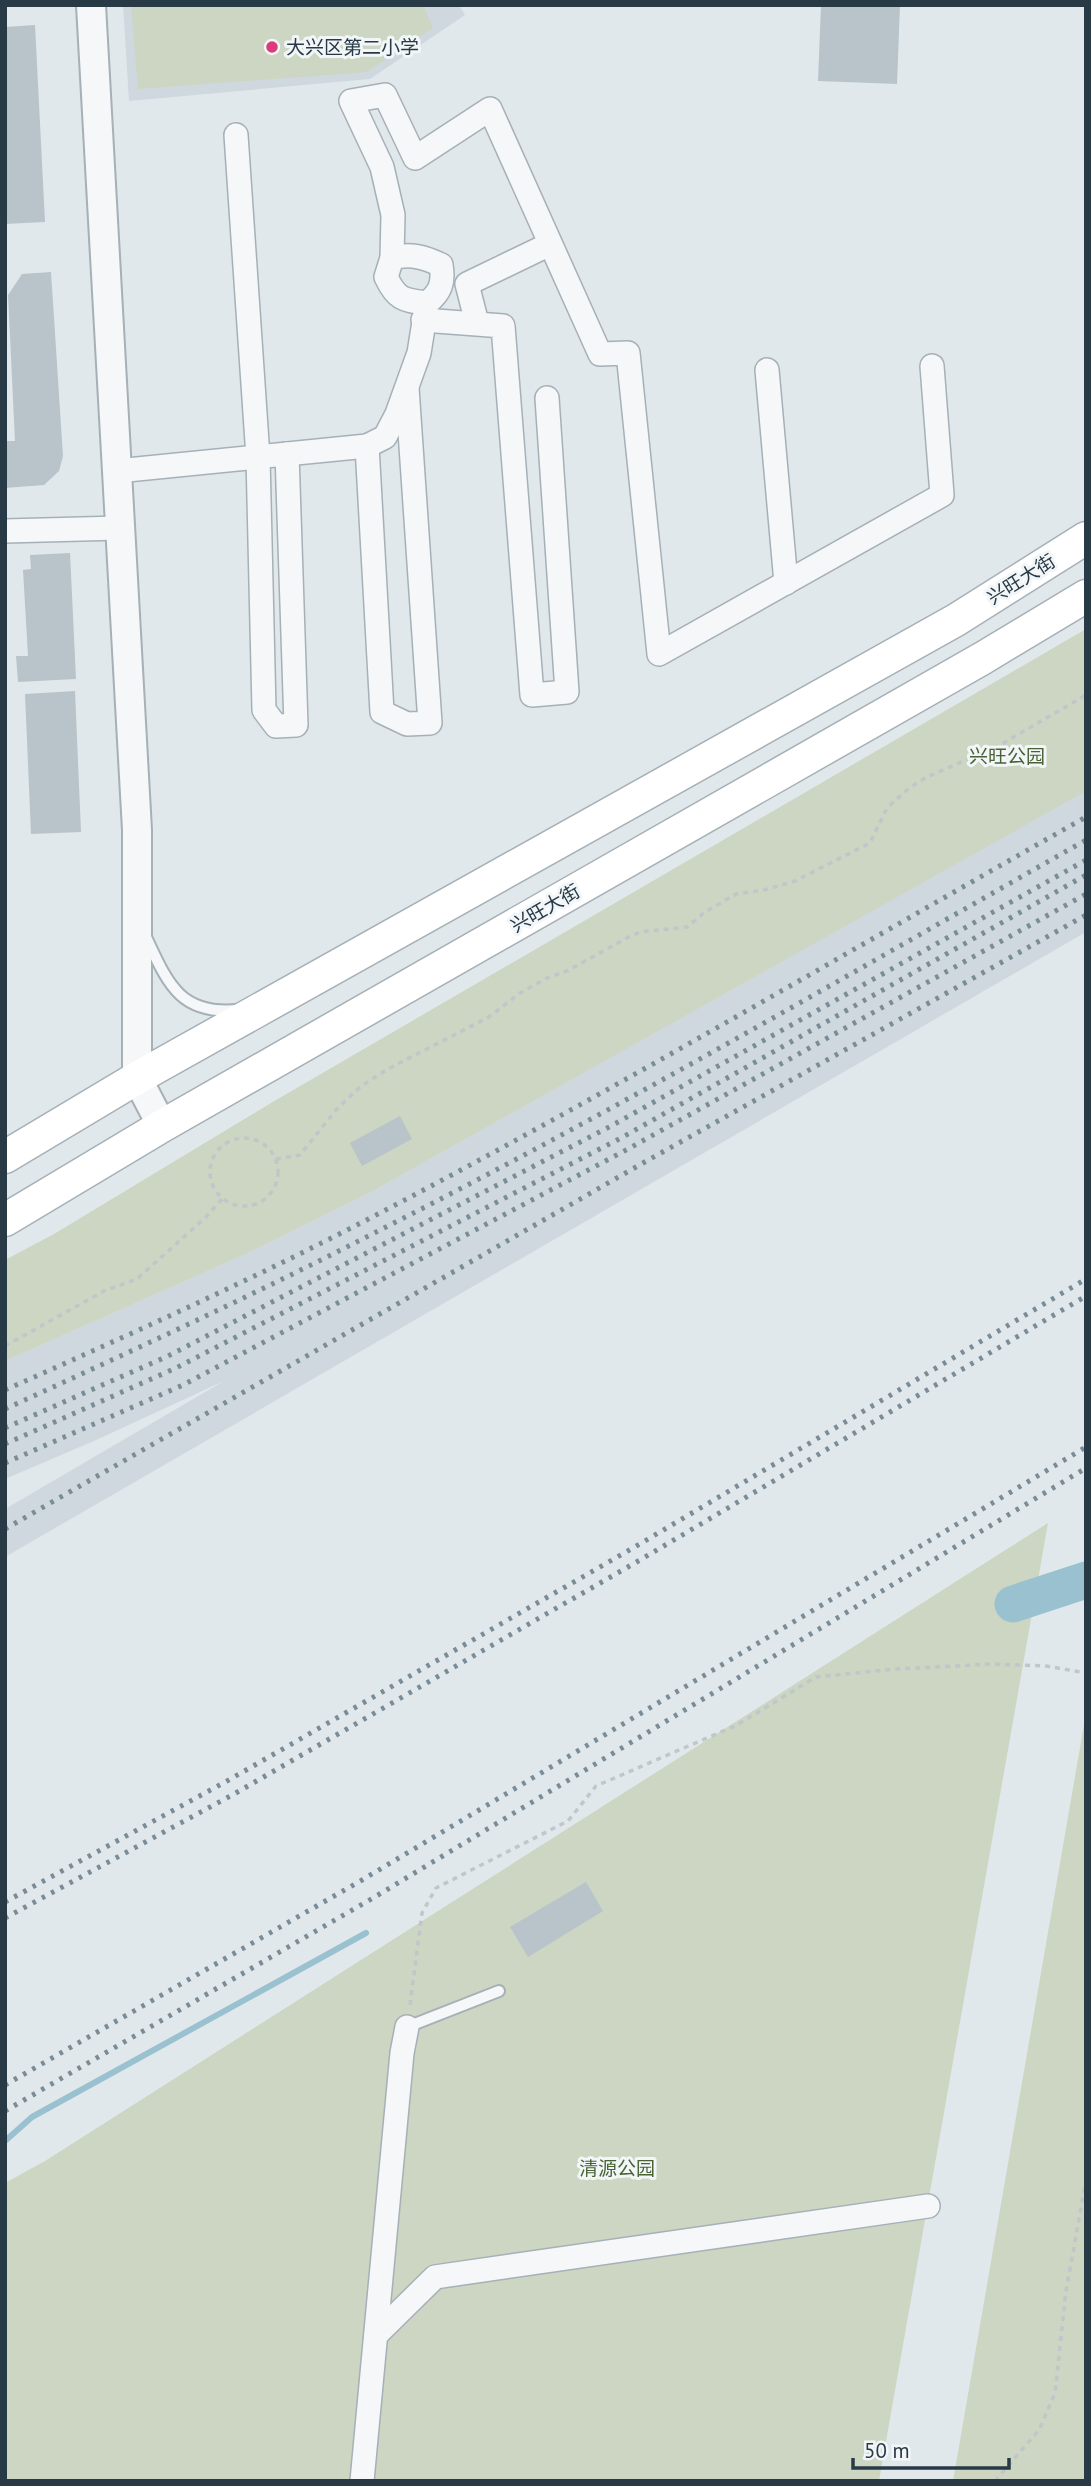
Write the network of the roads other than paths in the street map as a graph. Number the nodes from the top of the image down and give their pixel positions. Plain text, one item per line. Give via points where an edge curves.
1 (91, 5) edge
2 (236, 135) dead end
3 (550, 244) junction
4 (392, 258) junction
5 (425, 311) junction
6 (477, 323) junction
7 (932, 366) dead end
8 (767, 370) dead end
9 (407, 388) junction
10 (547, 398) dead end
11 (367, 446) junction
12 (287, 454) junction
13 (258, 457) junction
14 (117, 471) junction
15 (120, 528) junction
16 (5, 531) edge
17 (1086, 538) edge
18 (786, 583) junction
19 (1086, 596) edge
20 (137, 920) junction
21 (271, 1004) junction
22 (137, 1078) junction
23 (162, 1126) junction
24 (5, 1157) edge
25 (5, 1220) edge
26 (499, 1991) dead end
27 (407, 2027) joint
28 (928, 2206) dead end
29 (376, 2335) junction
30 (362, 2481) edge

1 - 14 street
2 - 13 street
3 - 4 street via 490,109 415,158 385,95 351,101 382,167 393,215
3 - 6 street via 467,284
3 - 18 street via 600,354 628,353 659,654
4 - 5 street via 386,277 393,293
4 - 5 street via 407,254 441,265 438,295
5 - 6 street
5 - 9 street via 419,353
6 - 10 street via 503,326 532,695 567,692
7 - 18 street via 942,495
8 - 18 street
9 - 11 street via 385,437
9 - 11 street via 430,723 407,724 382,712
11 - 12 street
12 - 13 street
12 - 13 street via 296,725 276,726 264,710
13 - 14 street
14 - 15 street
15 - 16 street
15 - 20 street via 137,830
17 - 21 main road, 兴旺大街 via 956,620
19 - 23 main road, 兴旺大街
20 - 21 lane via 167,981 183,999 205,1008 234,1011
20 - 22 street
21 - 22 main road, 兴旺大街
22 - 23 street
22 - 24 main road, 兴旺大街
23 - 25 main road, 兴旺大街
26 - 27 lane
27 - 29 street
28 - 29 street via 435,2277
29 - 30 street

